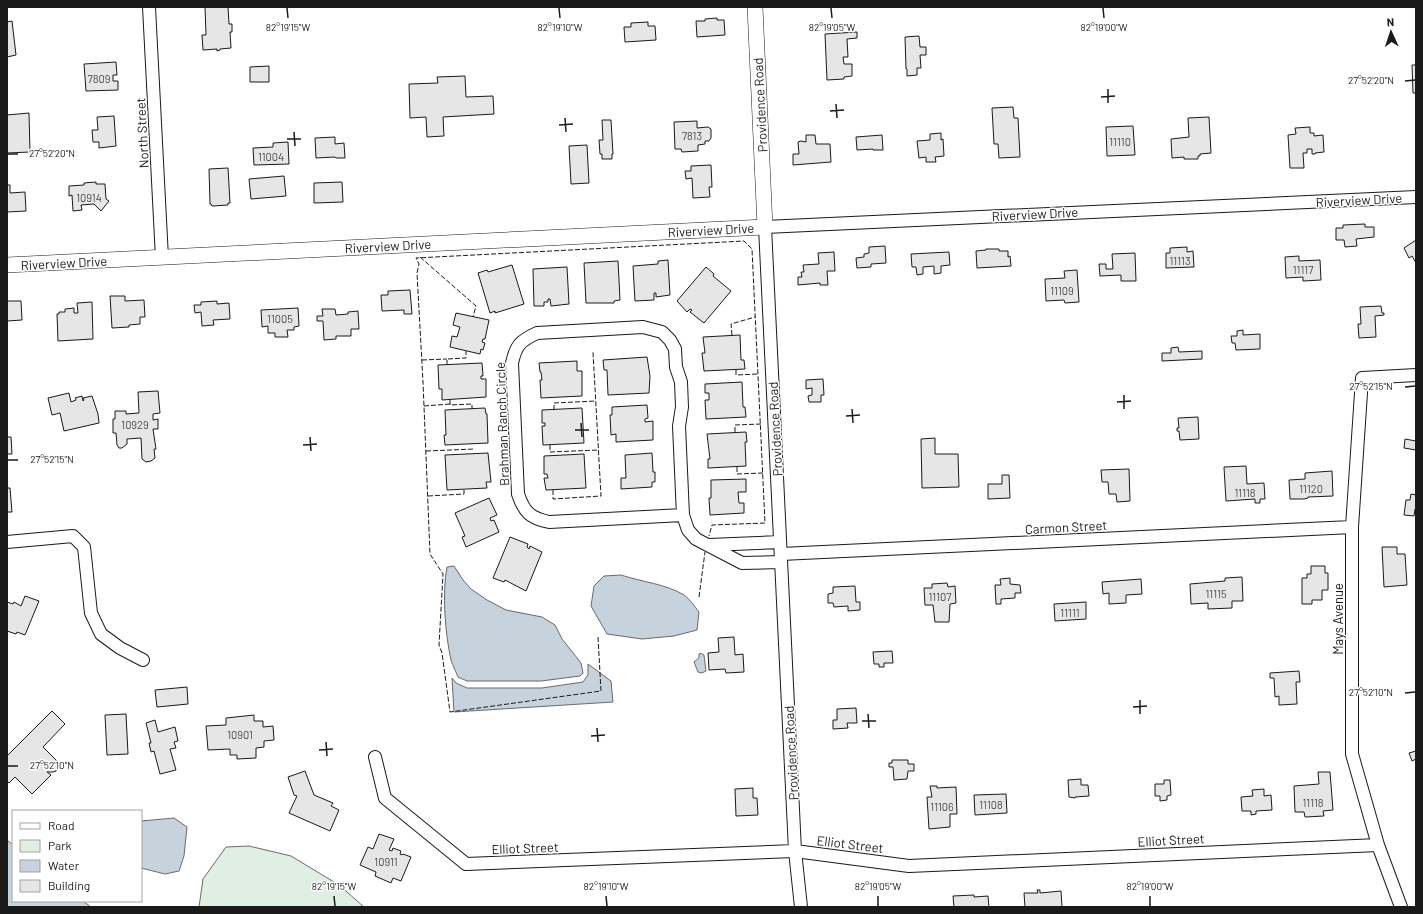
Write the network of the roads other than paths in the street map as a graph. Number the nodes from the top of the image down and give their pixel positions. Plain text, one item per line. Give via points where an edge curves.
1 (149, 7) edge
2 (755, 7) edge
3 (1416, 197) edge
4 (765, 227) junction
5 (162, 258) junction
6 (7, 265) edge
7 (1416, 375) edge
8 (683, 515) junction
9 (1352, 527) junction
10 (7, 542) edge
11 (780, 542) junction
12 (708, 545) junction
13 (781, 558) junction
14 (142, 660) dead end
15 (375, 757) dead end
16 (1378, 844) junction
17 (796, 851) junction
18 (801, 907) edge
19 (1401, 907) edge

1 - 5 street, North Street
2 - 4 street, Providence Road
3 - 4 street, Riverview Drive
4 - 5 street, Riverview Drive
4 - 11 street, Providence Road
5 - 6 street, Riverview Drive
7 - 9 street, Mays Avenue via 1362,378
8 - 8 street, Brahman Ranch Circle via 679,426 682,406 681,382 676,367 675,349 670,340 662,332 643,327 537,333 525,338 517,346 512,364 518,494 527,513 537,520 549,522
8 - 12 street, Brahman Ranch Circle via 688,530 696,539
9 - 13 street, Carmon Street
9 - 16 street, Mays Avenue via 1352,754
10 - 14 street via 73,536 84,547 91,613 101,634
11 - 12 street
11 - 13 street, Providence Road
12 - 13 street, Brahman Ranch Circle via 742,563
13 - 17 street, Providence Road
15 - 17 street, Elliot Street via 385,798 466,864
16 - 17 street, Elliot Street via 909,866
16 - 19 street, Mays Avenue
17 - 18 street, Providence Road

